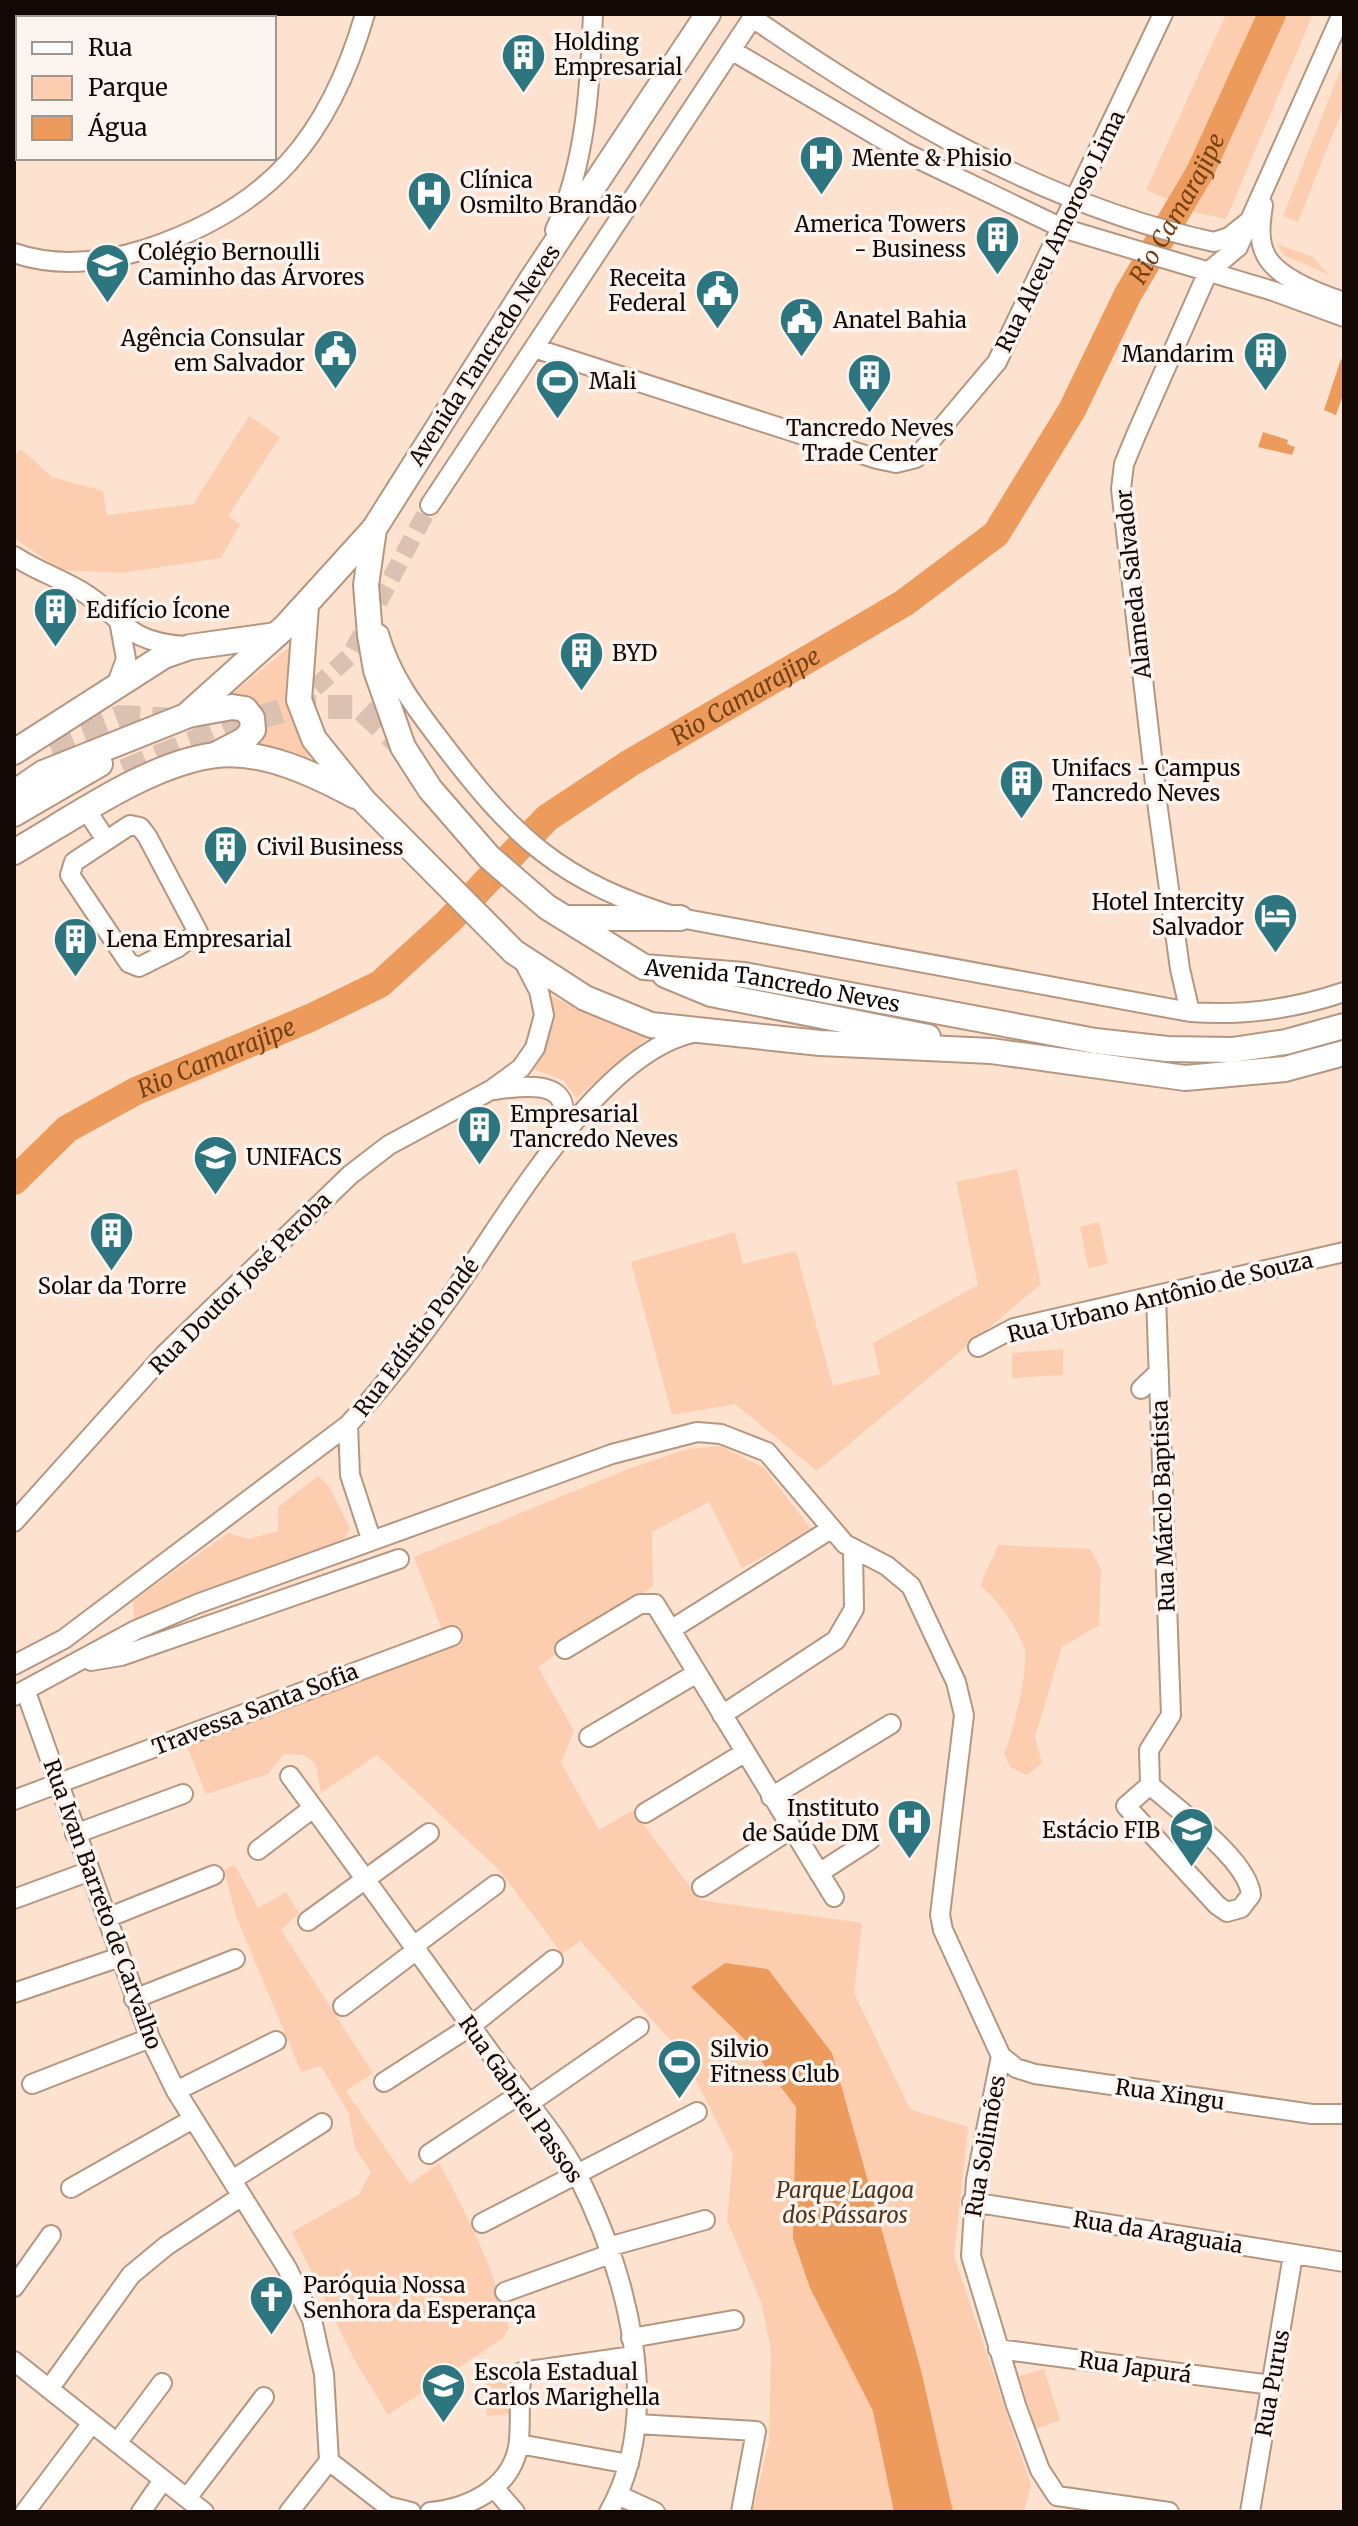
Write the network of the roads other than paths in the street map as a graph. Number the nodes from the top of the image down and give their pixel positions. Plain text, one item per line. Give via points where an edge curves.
1 (365, 14) edge
2 (593, 14) edge
3 (708, 14) edge
4 (1163, 14) edge
5 (1342, 14) edge
6 (754, 16) edge
7 (731, 50) junction
8 (1264, 191) junction
9 (1077, 198) junction
10 (1251, 220) junction
11 (1062, 228) junction
12 (14, 253) edge
13 (1208, 272) junction
14 (532, 279) junction
15 (1273, 291) junction
16 (1325, 296) junction
17 (1344, 302) edge
18 (1344, 317) edge
19 (534, 348) junction
20 (430, 505) tunnel mouth
21 (374, 529) junction
22 (14, 556) edge
23 (34, 569) junction
24 (14, 570) edge
25 (366, 585) junction
26 (306, 606) junction
27 (120, 626) junction
28 (276, 635) junction
29 (190, 647) junction
30 (116, 686) junction
31 (186, 716) junction
32 (49, 744) tunnel mouth
33 (14, 752) edge
34 (217, 755) junction
35 (14, 768) edge
36 (14, 793) edge
37 (364, 801) junction
38 (87, 811) junction
39 (14, 814) edge
40 (106, 840) junction
41 (14, 851) edge
42 (556, 912) junction
43 (680, 918) junction
44 (519, 957) junction
45 (644, 967) junction
46 (1344, 992) edge
47 (1190, 1012) junction
48 (1344, 1026) edge
49 (702, 1031) junction
50 (991, 1051) junction
51 (1344, 1053) edge
52 (491, 1090) junction
53 (556, 1143) junction
54 (1344, 1252) edge
55 (1156, 1297) junction
56 (978, 1347) dead end
57 (1159, 1372) junction
58 (1141, 1389) dead end
59 (348, 1425) junction
60 (313, 1452) junction
61 (350, 1475) junction
62 (14, 1522) edge
63 (831, 1529) junction
64 (371, 1539) junction
65 (853, 1551) junction
66 (399, 1559) dead end
67 (672, 1629) junction
68 (452, 1636) dead end
69 (565, 1649) dead end
70 (76, 1663) junction
71 (14, 1665) edge
72 (697, 1673) junction
73 (20, 1694) edge
74 (722, 1715) junction
75 (891, 1724) dead end
76 (589, 1737) dead end
77 (744, 1753) junction
78 (290, 1776) dead end
79 (57, 1783) junction
80 (1150, 1785) junction
81 (183, 1794) dead end
82 (771, 1797) junction
83 (14, 1800) edge
84 (313, 1808) junction
85 (645, 1813) dead end
86 (791, 1829) junction
87 (429, 1833) dead end
88 (75, 1834) junction
89 (870, 1840) dead end
90 (258, 1850) dead end
91 (90, 1871) junction
92 (819, 1873) junction
93 (214, 1875) dead end
94 (366, 1879) junction
95 (495, 1885) dead end
96 (702, 1887) dead end
97 (834, 1897) dead end
98 (14, 1899) edge
99 (107, 1918) junction
100 (308, 1921) dead end
101 (417, 1947) junction
102 (120, 1957) junction
103 (235, 1959) dead end
104 (553, 1960) dead end
105 (14, 1993) edge
106 (134, 1999) junction
107 (343, 2006) dead end
108 (471, 2026) junction
109 (639, 2027) dead end
110 (150, 2038) junction
111 (276, 2041) dead end
112 (1001, 2056) junction
113 (384, 2082) dead end
114 (32, 2084) dead end
115 (176, 2091) junction
116 (524, 2099) junction
117 (697, 2112) dead end
118 (1344, 2114) edge
119 (193, 2119) junction
120 (322, 2123) dead end
121 (429, 2154) dead end
122 (576, 2173) junction
123 (71, 2188) dead end
124 (237, 2188) junction
125 (972, 2202) junction
126 (705, 2220) dead end
127 (482, 2223) dead end
128 (51, 2235) dead end
129 (609, 2251) junction
130 (1293, 2255) junction
131 (1344, 2262) edge
132 (14, 2287) edge
133 (505, 2292) dead end
134 (734, 2320) dead end
135 (632, 2347) junction
136 (998, 2349) junction
137 (16, 2366) edge
138 (162, 2383) dead end
139 (1272, 2385) junction
140 (49, 2389) junction
141 (264, 2397) dead end
142 (92, 2423) junction
143 (637, 2424) junction
144 (117, 2443) junction
145 (519, 2444) junction
146 (329, 2461) junction
147 (629, 2464) junction
148 (163, 2480) junction
149 (495, 2489) junction
150 (187, 2498) junction
151 (614, 2504) edge
152 (386, 2509) edge
153 (25, 2512) edge
154 (141, 2512) edge
155 (204, 2512) edge
156 (289, 2512) edge
157 (411, 2512) edge
158 (439, 2512) edge
159 (515, 2512) edge
160 (655, 2512) edge
161 (741, 2512) edge
162 (1169, 2512) edge
163 (1250, 2512) edge

1 - 12 street via 349,70 308,140 283,171 233,209 177,238 108,259 71,264
2 - 14 street via 590,83 577,164 563,213
3 - 14 main road, Avenida Tancredo Neves
4 - 9 street, Rua Alceu Amoroso Lima
5 - 8 street, Alameda Salvador
6 - 7 street, Avenida Tancredo Neves
6 - 9 street via 885,106
7 - 11 street via 906,153
7 - 19 street, Avenida Tancredo Neves
8 - 10 street, Alameda Salvador
8 - 16 street via 1264,252 1287,275
9 - 10 street via 1121,217 1214,242
9 - 11 street, Rua Alceu Amoroso Lima
10 - 13 street, Alameda Salvador via 1238,247
11 - 13 street
11 - 19 street, Rua Alceu Amoroso Lima via 997,362 927,447 907,462 877,459
13 - 15 street
13 - 47 street, Alameda Salvador via 1124,464 1121,489 1158,809
14 - 21 main road, Avenida Tancredo Neves
15 - 16 street
15 - 18 street
16 - 17 street
19 - 20 street, Avenida Tancredo Neves
21 - 25 main road, Avenida Tancredo Neves
21 - 26 main road
22 - 23 street
23 - 24 street
23 - 27 street via 92,598
25 - 42 main road, Avenida Tancredo Neves via 376,670 403,747 489,857
25 - 43 street, Avenida Tancredo Neves via 391,671 487,801 527,843 574,875 635,905
26 - 28 main road
26 - 37 main road, Avenida Tancredo Neves via 299,700 314,739
27 - 29 street via 153,642
27 - 30 street via 126,659
28 - 29 main road
28 - 31 main road
29 - 30 main road via 164,656
30 - 33 main road
31 - 34 main road via 245,709 253,730
31 - 36 main road via 43,773
32 - 35 main road
34 - 37 main road via 251,757 301,771
34 - 38 main road via 160,771
37 - 44 main road, Avenida Tancredo Neves
38 - 40 street
38 - 41 main road
39 - 41 main road via 120,763
40 - 40 street via 74,862 70,875 129,963 146,965 197,935 194,919 140,827 130,825
42 - 43 main road
42 - 45 main road, Avenida Tancredo Neves
43 - 47 street, Avenida Tancredo Neves
44 - 49 main road, Avenida Tancredo Neves via 585,998 651,1025
44 - 52 street, Rua Doutor José Peroba via 539,991 543,1029 521,1068
45 - 48 main road, Avenida Tancredo Neves via 744,975 1095,1041 1167,1049 1259,1046
45 - 50 main road via 711,994
46 - 47 street, Avenida Tancredo Neves via 1263,1011
49 - 50 main road, Avenida Tancredo Neves
49 - 53 street, Rua Edístio Pondé via 678,1036 649,1052
50 - 51 main road, Avenida Tancredo Neves via 1185,1078 1285,1069
52 - 53 street via 542,1086 555,1091 564,1115
52 - 62 street, Rua Doutor José Peroba via 438,1116 350,1175 164,1355
53 - 59 street, Rua Edístio Pondé via 409,1352
54 - 55 street, Rua Urbano Antônio de Souza
55 - 56 street, Rua Urbano Antônio de Souza via 1014,1328
55 - 57 street, Rua Márclo Baptista
57 - 58 street
57 - 80 street, Rua Márclo Baptista via 1171,1715 1149,1750
59 - 60 street, Rua Edístio Pondé
59 - 61 street
60 - 61 street via 338,1458
60 - 71 street, Rua Edístio Pondé via 64,1639
61 - 64 street
63 - 64 street via 767,1452 721,1434 697,1432 612,1454
63 - 65 street
63 - 67 street
64 - 70 street via 197,1604
65 - 74 street via 854,1609 836,1640
65 - 112 street, Rua Solimões via 887,1566 911,1586 962,1698 940,1915 948,1945
66 - 70 street via 121,1656
67 - 69 street via 662,1611 649,1602
67 - 72 street
68 - 79 street, Travessa Santa Sofia
70 - 73 street
72 - 74 street
72 - 76 street
73 - 79 street, Rua Ivan Barreto de Carvalho
74 - 77 street
75 - 82 street
77 - 82 street
77 - 85 street
78 - 84 street, Rua Gabriel Passos
79 - 83 street, Travessa Santa Sofia
79 - 88 street, Rua Ivan Barreto de Carvalho
80 - 80 street via 1239,1866 1251,1895 1241,1908 1227,1912 1217,1905 1126,1806
81 - 88 street
82 - 86 street
84 - 90 street
84 - 94 street, Rua Gabriel Passos
86 - 92 street
86 - 96 street
87 - 94 street
88 - 91 street, Rua Ivan Barreto de Carvalho
89 - 92 street
91 - 98 street
91 - 99 street, Rua Ivan Barreto de Carvalho
92 - 97 street
93 - 99 street
94 - 100 street
94 - 101 street, Rua Gabriel Passos
95 - 101 street
99 - 102 street, Rua Ivan Barreto de Carvalho
101 - 107 street
101 - 108 street, Rua Gabriel Passos
102 - 105 street
102 - 106 street, Rua Ivan Barreto de Carvalho
103 - 106 street
104 - 108 street
106 - 110 street, Rua Ivan Barreto de Carvalho
108 - 113 street
108 - 116 street, Rua Gabriel Passos
109 - 116 street
110 - 114 street
110 - 115 street, Rua Ivan Barreto de Carvalho
111 - 115 street
112 - 118 street, Rua Xingu via 1035,2074 1312,2114
112 - 125 street, Rua Solimões
115 - 119 street, Rua Ivan Barreto de Carvalho
116 - 121 street
116 - 122 street, Rua Gabriel Passos
117 - 122 street
119 - 123 street
119 - 124 street, Rua Ivan Barreto de Carvalho
120 - 124 street
122 - 127 street
122 - 129 street, Rua Gabriel Passos
124 - 140 street via 131,2275
124 - 146 street, Rua Ivan Barreto de Carvalho via 287,2268 318,2335
125 - 130 street, Rua da Araguaia
125 - 136 street, Rua Solimões via 971,2256
126 - 129 street
128 - 132 street
129 - 133 street
129 - 135 street, Rua Gabriel Passos
130 - 131 street, Rua da Araguaia
130 - 139 street, Rua Purus
134 - 135 street
135 - 143 street, Rua Gabriel Passos
135 - 145 street via 522,2372
136 - 139 street, Rua Japurá
136 - 162 street, Rua Solimões via 1040,2470 1057,2496
137 - 140 street
138 - 144 street
139 - 163 street, Rua Purus
140 - 142 street
141 - 150 street
142 - 144 street
142 - 153 street
143 - 147 street, Rua Gabriel Passos
143 - 161 street via 756,2431
144 - 148 street
145 - 147 street
145 - 149 street
146 - 152 street
146 - 156 street
147 - 151 street, Rua Gabriel Passos
148 - 150 street
148 - 154 street
149 - 158 street
149 - 159 street
150 - 155 street
151 - 160 street
152 - 157 street

